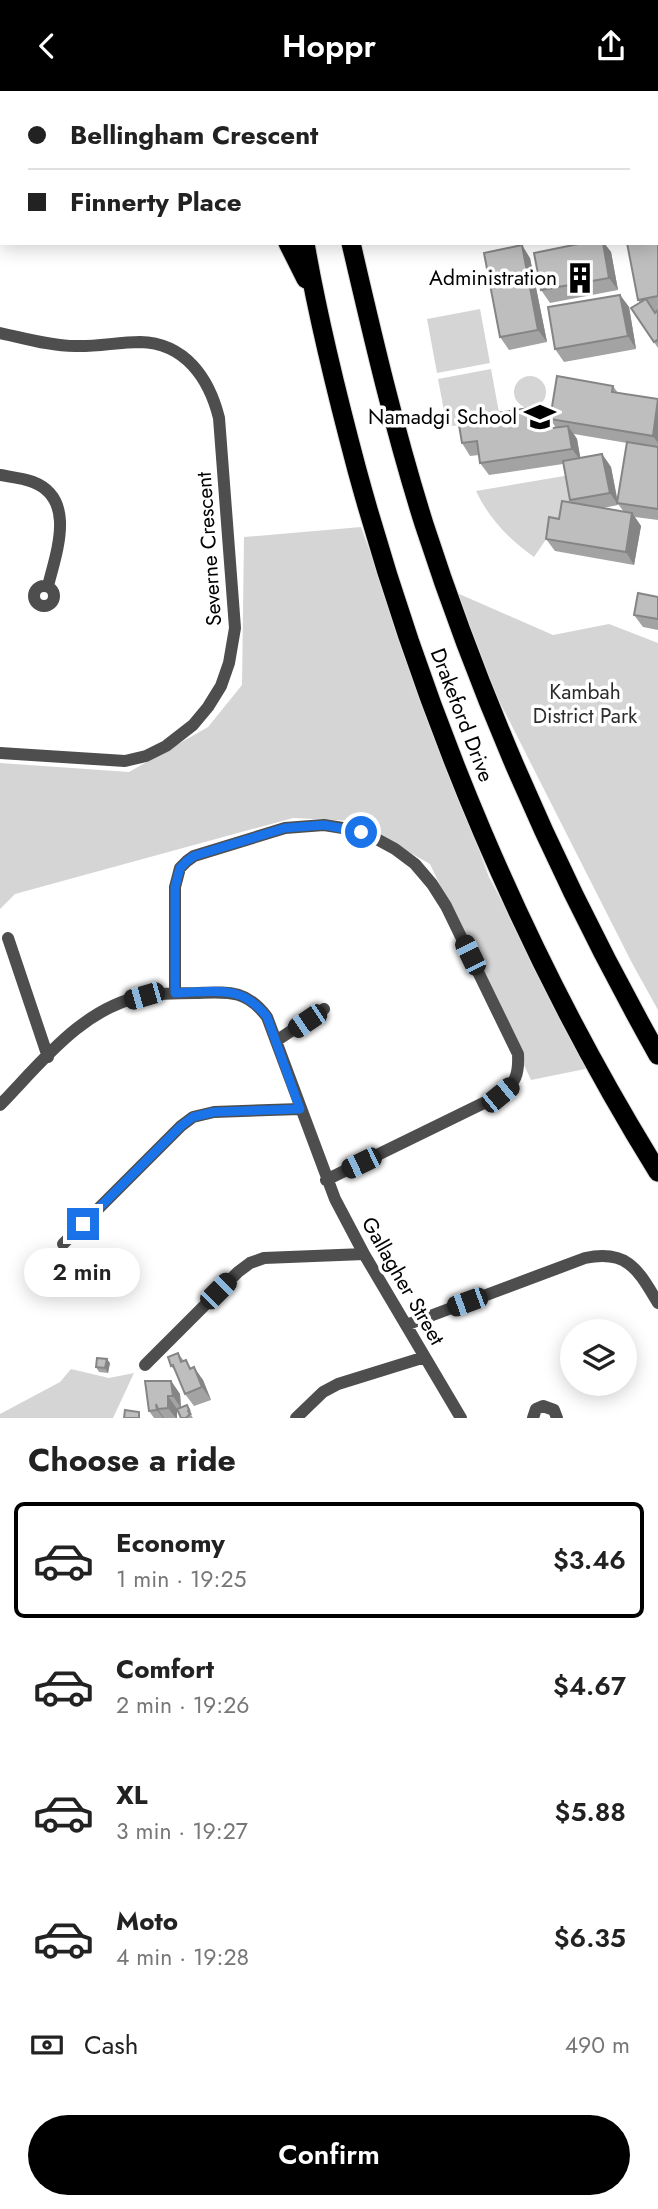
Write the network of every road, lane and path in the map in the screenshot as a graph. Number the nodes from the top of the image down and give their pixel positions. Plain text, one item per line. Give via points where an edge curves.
1 (289, 245) edge
2 (305, 245) edge
3 (351, 245) edge
4 (367, 245) edge
5 (360, 285) junction
6 (316, 295) junction
7 (0, 333) edge
8 (0, 475) edge
9 (48, 586) dead end
10 (0, 753) edge
11 (8, 938) dead end
12 (175, 993) junction
13 (324, 1009) dead end
14 (276, 1041) junction
15 (658, 1055) edge
16 (48, 1057) junction
17 (0, 1105) edge
18 (300, 1109) junction
19 (658, 1173) edge
20 (326, 1179) junction
21 (63, 1244) dead end
22 (364, 1254) junction
23 (658, 1303) edge
24 (406, 1325) junction
25 (425, 1357) junction
26 (145, 1365) dead end
27 (296, 1418) edge
28 (461, 1418) edge
29 (533, 1418) edge
30 (557, 1418) edge

1 - 6 highway
2 - 6 highway, Drakeford Drive
3 - 5 highway, Drakeford Drive
4 - 5 highway
5 - 15 highway, Drakeford Drive via 404,458 475,669 559,867
6 - 19 highway, Drakeford Drive via 373,528 456,768 535,947
7 - 10 street, Severne Crescent via 75,347 160,345 193,364 211,391 219,418 235,616 232,652 220,686 193,725 166,747 125,761
8 - 9 street via 35,483 55,502 61,531
11 - 16 street
12 - 14 street, Gallagher Street via 223,992 252,1000 267,1017
12 - 16 street, Gallagher Street via 144,996 110,1007 88,1020
12 - 20 street via 175,887 180,868 194,856 285,828 324,825 373,837 424,874 446,906 517,1054 516,1078 500,1095
13 - 14 street
14 - 18 street, Gallagher Street
16 - 17 street, Gallagher Street
18 - 20 street, Gallagher Street
18 - 21 street via 193,1117
20 - 22 street, Gallagher Street
22 - 24 street, Gallagher Street
22 - 26 street via 271,1257 250,1263
23 - 24 street via 639,1271 614,1256 600,1255
24 - 25 street, Gallagher Street
25 - 27 street via 338,1384
25 - 28 street, Gallagher Street
29 - 30 street via 543,1406 554,1410

